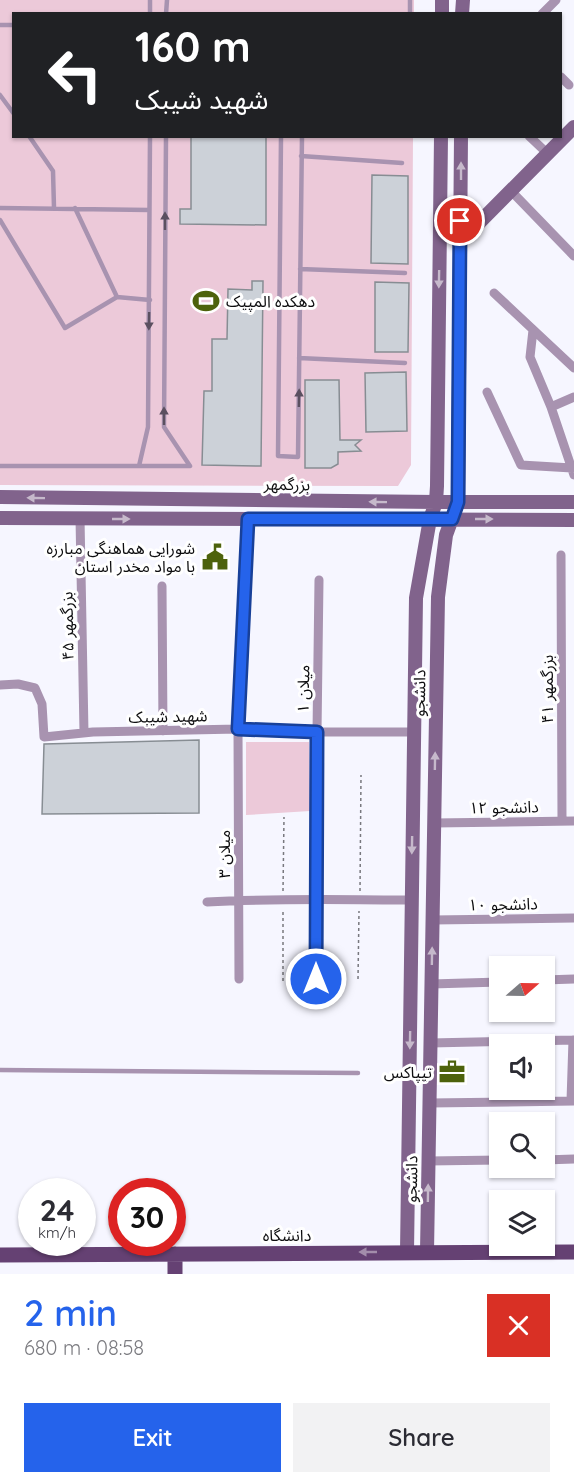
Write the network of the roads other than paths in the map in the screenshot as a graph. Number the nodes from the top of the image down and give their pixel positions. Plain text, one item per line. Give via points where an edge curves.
1 (556, 0) edge
2 (544, 12) edge
3 (562, 78) edge
4 (568, 85) dead end
5 (0, 95) edge
6 (12, 111) edge
7 (574, 127) edge
8 (30, 138) edge
9 (150, 138) edge
10 (166, 138) edge
11 (281, 138) edge
12 (302, 138) edge
13 (441, 138) edge
14 (461, 138) edge
15 (531, 138) edge
16 (548, 154) junction
17 (301, 156) junction
18 (402, 163) dead end
19 (511, 191) junction
20 (0, 208) edge
21 (54, 208) junction
22 (75, 208) junction
23 (149, 210) junction
24 (0, 220) edge
25 (460, 242) junction
26 (574, 256) edge
27 (300, 269) junction
28 (405, 273) dead end
29 (494, 293) dead end
30 (117, 297) junction
31 (150, 300) junction
32 (533, 330) junction
33 (299, 358) junction
34 (405, 363) dead end
35 (574, 368) edge
36 (487, 392) dead end
37 (574, 397) edge
38 (550, 407) junction
39 (0, 466) edge
40 (139, 466) junction
41 (573, 472) edge
42 (0, 497) edge
43 (68, 498) junction
44 (436, 502) junction
45 (458, 502) junction
46 (574, 502) edge
47 (0, 518) edge
48 (74, 518) junction
49 (248, 519) junction
50 (430, 519) junction
51 (452, 519) junction
52 (574, 520) edge
53 (561, 555) dead end
54 (319, 580) dead end
55 (162, 586) dead end
56 (0, 685) edge
57 (238, 729) junction
58 (163, 731) junction
59 (317, 732) junction
60 (414, 732) junction
61 (84, 733) junction
62 (574, 821) edge
63 (562, 822) junction
64 (434, 823) junction
65 (316, 899) junction
66 (239, 900) junction
67 (412, 900) junction
68 (207, 902) dead end
69 (574, 918) edge
70 (432, 920) junction
71 (238, 979) dead end
72 (316, 979) dead end
73 (555, 980) edge
74 (574, 980) edge
75 (489, 982) edge
76 (431, 984) junction
77 (573, 1040) edge
78 (430, 1043) junction
79 (0, 1070) edge
80 (358, 1073) dead end
81 (573, 1101) edge
82 (429, 1103) junction
83 (574, 1159) edge
84 (489, 1160) edge
85 (555, 1160) edge
86 (428, 1161) junction
87 (427, 1221) junction
88 (407, 1227) junction
89 (406, 1252) junction
90 (426, 1252) junction
91 (574, 1252) edge
92 (108, 1254) edge
93 (186, 1254) edge
94 (0, 1255) edge
95 (175, 1256) edge
96 (175, 1274) edge

1 - 2 street
3 - 4 street
5 - 6 lane
7 - 16 main road
8 - 21 lane via 53,171
9 - 23 lane
40 -> 10 lane via 190,466 164,427
11 -> 33 lane via 278,456 298,457
12 - 17 lane
13 -> 44 main road, دانشجو
25 -> 14 main road, دانشجو
15 - 16 street
16 - 19 main road
17 - 18 lane
17 - 27 lane
19 - 25 main road
19 - 26 street
20 - 21 lane
21 - 22 lane
22 - 23 lane
22 - 30 lane
23 - 31 lane
24 - 30 lane via 65,328
25 - 45 main road, دانشجو
27 - 28 lane
27 - 33 lane
29 - 32 street
30 - 31 lane
31 -> 40 lane via 148,427
32 - 35 street
32 - 38 street via 530,357
33 - 34 lane
36 - 41 street via 521,465
37 - 38 street
38 - 41 street
39 - 40 lane
43 -> 42 main road, بزرگمهر
44 -> 43 main road, بزرگمهر
43 - 48 main road
44 - 45 main road, بزرگمهر
44 - 50 main road, دانشجو
45 - 46 main road, بزرگمهر
45 - 51 main road, دانشجو
47 - 48 main road
48 -> 49 main road
48 - 61 street, بزرگمهر ۴۵
49 - 50 main road
49 - 57 street, میلان ۳
50 - 51 main road
50 - 60 main road, دانشجو via 416,598
51 -> 52 main road
64 -> 51 main road, دانشجو via 438,597 446,535
53 - 63 street, بزرگمهر ۴۱
54 - 59 street, میلان ۱
55 - 58 street
56 - 61 street, شهید شیبک via 35,688 42,704 44,737
57 - 58 street, شهید شیبک
57 - 59 street, شهید شیبک
57 - 66 street, میلان ۳
58 - 61 street, شهید شیبک
59 - 60 street, شهید شیبک
59 - 65 street, میلان ۱
60 -> 67 main road, دانشجو
62 - 63 street, دانشجو ۱۲
63 - 64 street, دانشجو ۱۲
64 - 70 main road, دانشجو
65 - 66 street
65 - 67 street
65 - 72 street, میلان ۱
66 - 68 street
66 - 71 street, میلان ۳
67 -> 88 main road, دانشجو
69 - 70 street, دانشجو ۱۰
76 -> 70 main road, دانشجو
73 - 74 street
75 - 76 street
76 - 78 main road, دانشجو
77 - 78 street
77 - 81 street
78 - 82 main road, دانشجو
79 - 80 lane
81 - 82 street
82 - 86 main road, دانشجو
83 - 85 street
84 - 86 street
87 -> 86 main road, دانشجو
87 - 88 main road via 413,1230
87 - 90 main road, دانشجو
88 - 89 main road, دانشجو
89 - 90 main road, دانشگاه
89 -> 93 main road, دانشگاه
90 - 91 main road, دانشگاه
92 - 94 main road, دانشگاه
95 - 96 main road

